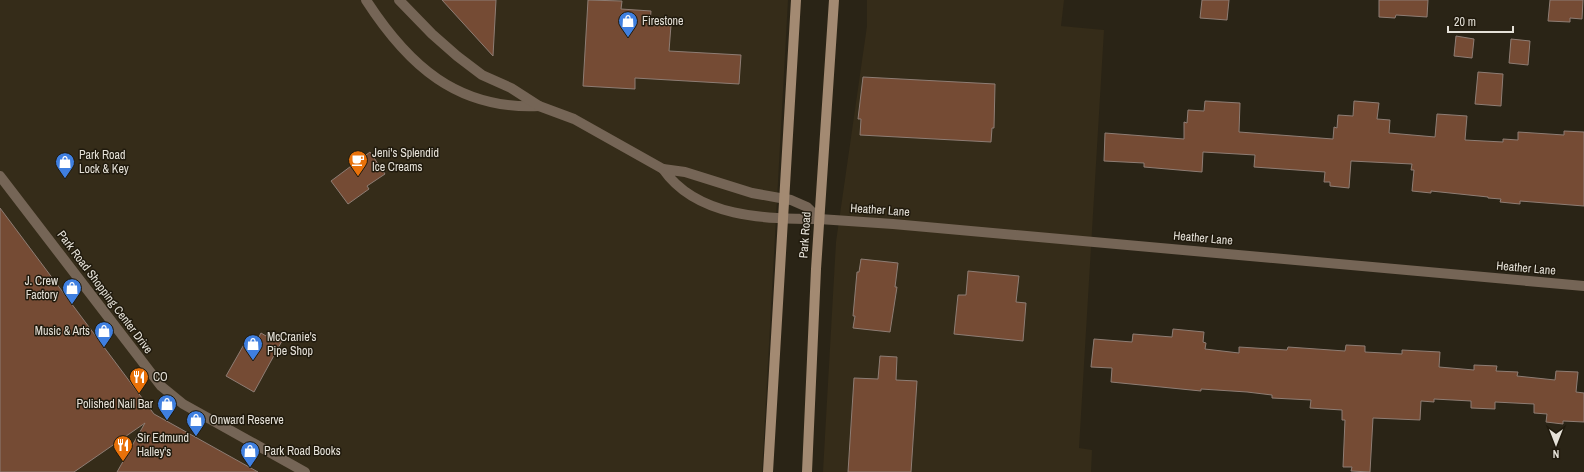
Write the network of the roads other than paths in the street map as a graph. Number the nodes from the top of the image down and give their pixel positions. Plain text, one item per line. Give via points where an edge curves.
1 (366, 0) edge
2 (399, 0) edge
3 (796, 0) edge
4 (834, 0) edge
5 (539, 106) junction
6 (663, 169) junction
7 (0, 176) edge
8 (784, 198) junction
9 (782, 218) junction
10 (819, 219) junction
11 (1584, 286) edge
12 (305, 472) edge
13 (768, 472) edge
14 (807, 472) edge

1 - 5 street via 396,41 424,69 457,92 506,105
2 - 5 street via 457,56 487,78 516,91
3 - 8 main road, Park Road
4 - 10 main road, Park Road
5 - 6 street via 565,115
6 - 8 street via 684,172 752,193
6 - 9 street via 685,191 710,205 736,214
7 - 12 street, Park Road Shopping Center Drive via 161,386 183,404
8 - 9 main road, Park Road
8 - 10 street via 807,207
9 - 10 street
9 - 13 main road, Park Road
10 - 11 street, Heather Lane
10 - 14 main road, Park Road

